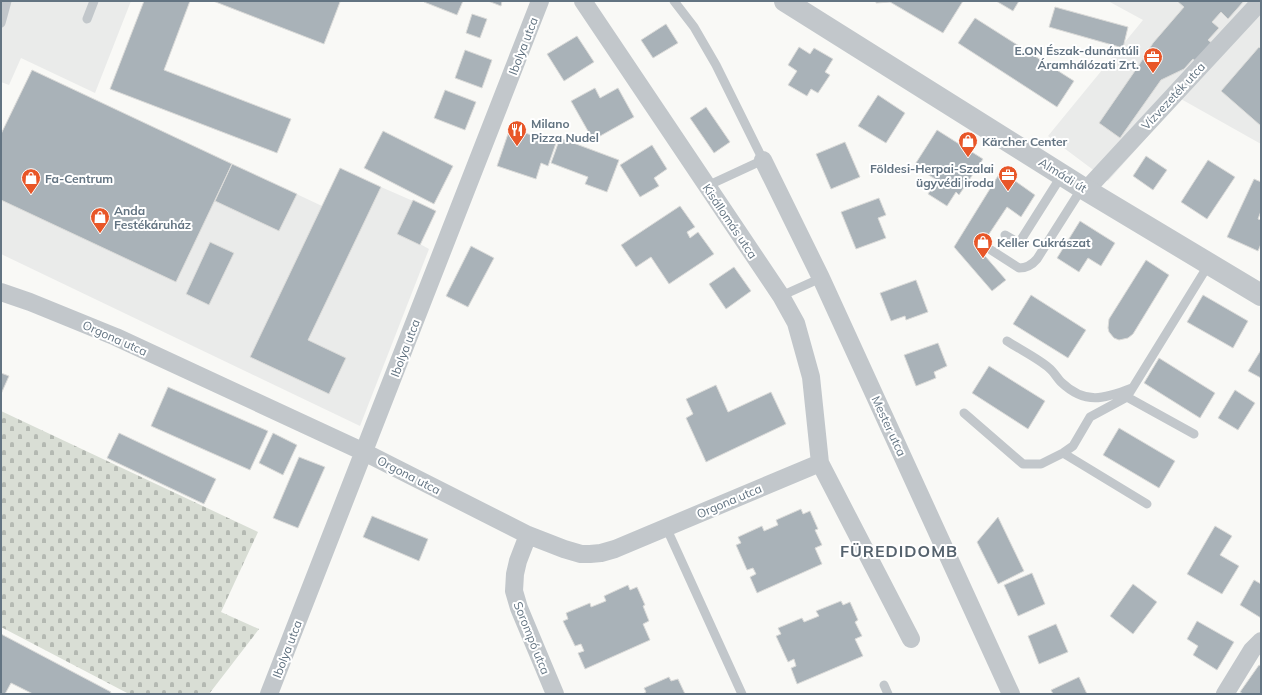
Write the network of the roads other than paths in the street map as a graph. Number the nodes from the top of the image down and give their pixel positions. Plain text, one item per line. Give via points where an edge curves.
1 (7, 1) edge
2 (94, 1) edge
3 (540, 1) edge
4 (583, 1) edge
5 (674, 1) edge
6 (785, 1) edge
7 (1261, 1) edge
8 (87, 19) dead end
9 (1, 24) edge
10 (763, 160) junction
11 (1062, 175) junction
12 (707, 186) junction
13 (1084, 189) junction
14 (1005, 235) dead end
15 (991, 250) dead end
16 (1209, 264) junction
17 (821, 278) junction
18 (1, 292) edge
19 (781, 296) junction
20 (1261, 296) edge
21 (1007, 341) dead end
22 (1132, 388) junction
23 (1127, 397) junction
24 (964, 413) dead end
25 (1194, 434) dead end
26 (364, 452) junction
27 (1063, 453) junction
28 (820, 463) junction
29 (1147, 504) dead end
30 (666, 527) junction
31 (528, 535) junction
32 (911, 639) dead end
33 (1261, 641) edge
34 (270, 694) edge
35 (555, 694) edge
36 (742, 694) edge
37 (1012, 694) edge
38 (1225, 694) edge

1 - 9 lane
2 - 8 lane
3 - 26 street, Ibolya utca
4 - 12 street, Kisállomás utca
5 - 10 lane via 694,27 716,65
6 - 11 street, Almádi út
7 - 13 street, Vízvezeték utca
10 - 12 lane
10 - 17 street, Mester utca
11 - 13 street, Almádi út
11 - 14 lane via 1019,243
12 - 19 street, Kisállomás utca
13 - 15 lane via 1037,259 1028,267 1019,268
13 - 16 street, Almádi út
16 - 20 street, Almádi út
16 - 22 lane
17 - 19 lane
17 - 37 street, Mester utca
18 - 26 street, Orgona utca via 116,337
19 - 28 street, Kisállomás utca via 796,324 811,377
21 - 22 lane via 1049,368 1073,392 1084,397 1115,395
22 - 23 lane
23 - 25 lane
23 - 27 lane via 1090,417 1073,446
24 - 27 lane via 1023,464 1041,464
26 - 31 street, Orgona utca
26 - 34 street, Ibolya utca
27 - 29 lane
28 - 30 street, Orgona utca
28 - 32 street
30 - 31 street, Orgona utca via 616,548 590,554 564,549
30 - 36 lane
31 - 35 street, Sorompó utca via 518,561 514,591
33 - 38 street via 1252,650

